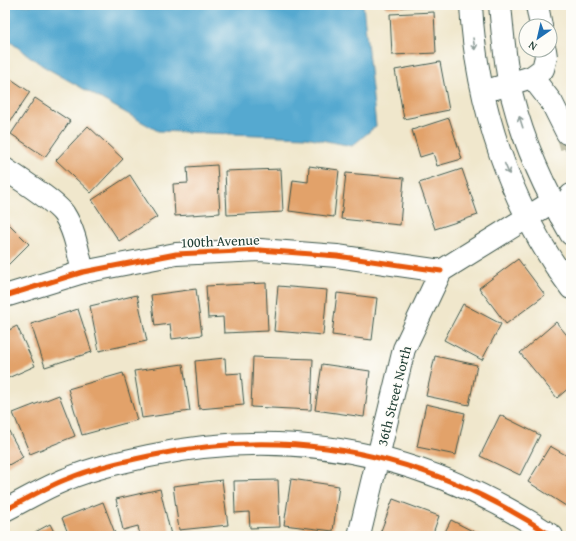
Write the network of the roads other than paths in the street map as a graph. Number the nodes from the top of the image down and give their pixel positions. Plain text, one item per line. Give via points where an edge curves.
1 (471, 5) edge
2 (500, 5) edge
3 (537, 5) edge
4 (539, 18) edge
5 (546, 58) edge
6 (532, 77) junction
7 (510, 84) junction
8 (483, 92) junction
9 (567, 133) dead end
10 (5, 170) edge
11 (561, 204) edge
12 (527, 216) junction
13 (571, 234) edge
14 (441, 271) junction
15 (83, 272) junction
16 (571, 288) edge
17 (5, 296) edge
18 (379, 457) junction
19 (5, 510) edge
20 (359, 536) edge
21 (552, 536) edge

1 -> 8 street via 473,41
2 - 7 street
3 - 4 street
5 - 6 street via 543,69
6 - 7 street
6 - 9 street via 552,103
7 - 8 street
11 -> 7 street via 530,151
8 -> 12 street via 504,163
10 - 15 street via 64,212 75,237
11 - 12 street
11 - 13 street
12 - 14 street
12 - 16 street via 550,260
14 - 15 street, 100th Avenue via 337,256 260,250 176,254
14 - 18 street, 36th Street North via 404,349
15 - 17 street, 100th Avenue
18 - 19 street via 324,447 263,444 186,448 119,462 67,479
18 - 20 street, 36th Street North
18 - 21 street via 461,484 524,517

